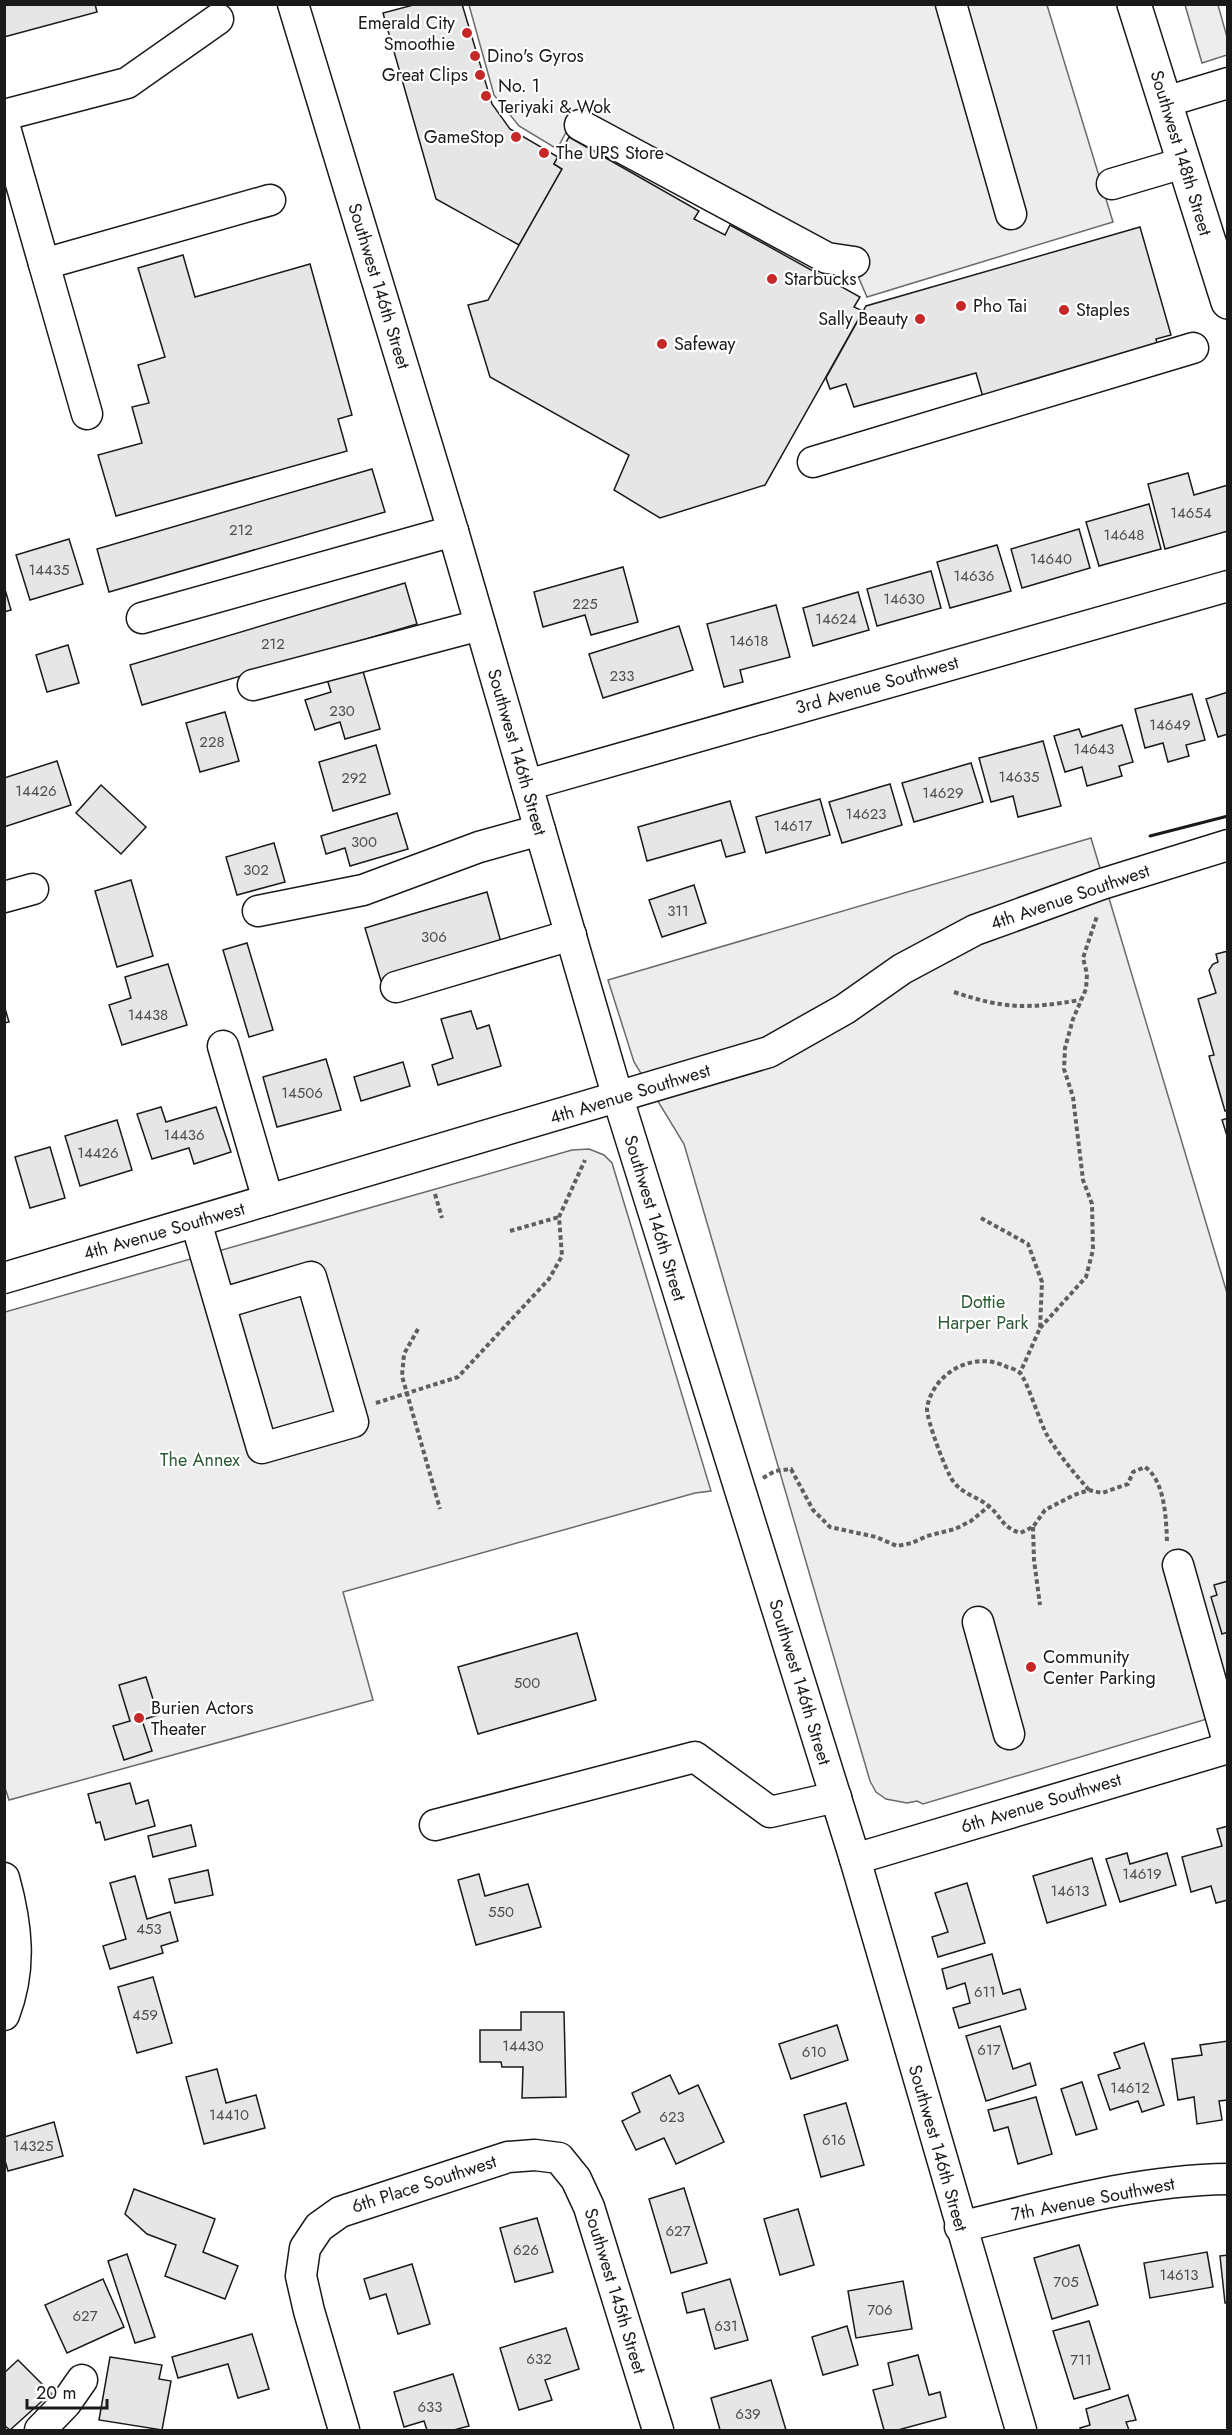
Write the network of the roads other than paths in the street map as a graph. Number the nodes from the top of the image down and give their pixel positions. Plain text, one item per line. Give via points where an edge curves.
1 (293, 4) edge
2 (951, 4) edge
3 (1134, 4) edge
4 (218, 19) dead end
5 (1227, 83) edge
6 (1165, 102) junction
7 (4, 115) edge
8 (4, 124) edge
9 (580, 125) dead end
10 (1184, 163) junction
11 (1112, 184) dead end
12 (270, 200) dead end
13 (1011, 214) dead end
14 (854, 262) dead end
15 (44, 264) junction
16 (1227, 302) edge
17 (1193, 348) dead end
18 (87, 414) dead end
19 (813, 462) dead end
20 (453, 531) junction
21 (1227, 586) edge
22 (142, 618) dead end
23 (480, 625) junction
24 (253, 685) dead end
25 (527, 785) junction
26 (540, 830) junction
27 (1227, 845) edge
28 (33, 889) dead end
29 (4, 897) edge
30 (258, 911) dead end
31 (571, 935) junction
32 (396, 987) dead end
33 (224, 1046) dead end
34 (618, 1098) junction
35 (268, 1200) junction
36 (196, 1222) junction
37 (4, 1278) edge
38 (220, 1304) junction
39 (1172, 1557) road end
40 (978, 1622) dead end
41 (1009, 1734) dead end
42 (1227, 1742) edge
43 (1227, 1748) edge
44 (836, 1797) junction
45 (435, 1825) dead end
46 (855, 1859) junction
47 (4, 1878) edge
48 (4, 2014) edge
49 (559, 2158) joint
50 (1227, 2179) edge
51 (960, 2227) junction
52 (82, 2380) dead end
53 (40, 2430) edge
54 (344, 2430) edge
55 (658, 2430) edge
56 (1021, 2430) edge

1 - 20 street, Southwest 146th Street
2 - 13 street
3 - 6 main road, Southwest 148th Street
4 - 7 street via 127,83
5 - 6 street
6 - 10 main road, Southwest 148th Street
8 - 15 street
9 - 14 street via 827,258
10 - 11 street
10 - 16 main road, Southwest 148th Street
12 - 15 street
15 - 18 street
17 - 19 street
20 - 22 street
20 - 23 street, Southwest 146th Street
21 - 25 street, 3rd Avenue Southwest
23 - 24 street
23 - 25 street, Southwest 146th Street
25 - 26 street, Southwest 146th Street
26 - 30 street via 479,847 363,891
26 - 31 street, Southwest 146th Street
27 - 34 street, 4th Avenue Southwest via 975,930 902,969 845,1009 769,1053
28 - 29 street
31 - 32 street
31 - 34 street, Southwest 146th Street
33 - 35 street
34 - 35 street, 4th Avenue Southwest
34 - 44 street, Southwest 146th Street
35 - 36 street, 4th Avenue Southwest
36 - 37 street, 4th Avenue Southwest
36 - 38 street
38 - 38 street via 262,1448 353,1422 311,1277
39 - 42 street
40 - 41 street
43 - 46 street, 6th Avenue Southwest
44 - 45 street via 770,1812 694,1757
44 - 46 street, Southwest 146th Street
46 - 51 street, Southwest 146th Street
47 - 48 street via 17,1939 12,1996
49 - 54 street, 6th Place Southwest via 508,2157 340,2212 319,2228 305,2248 301,2276
49 - 55 street, Southwest 145th Street via 576,2179 589,2206
50 - 51 street, 7th Avenue Southwest via 1144,2186
51 - 56 street, Southwest 146th Street
52 - 53 street

